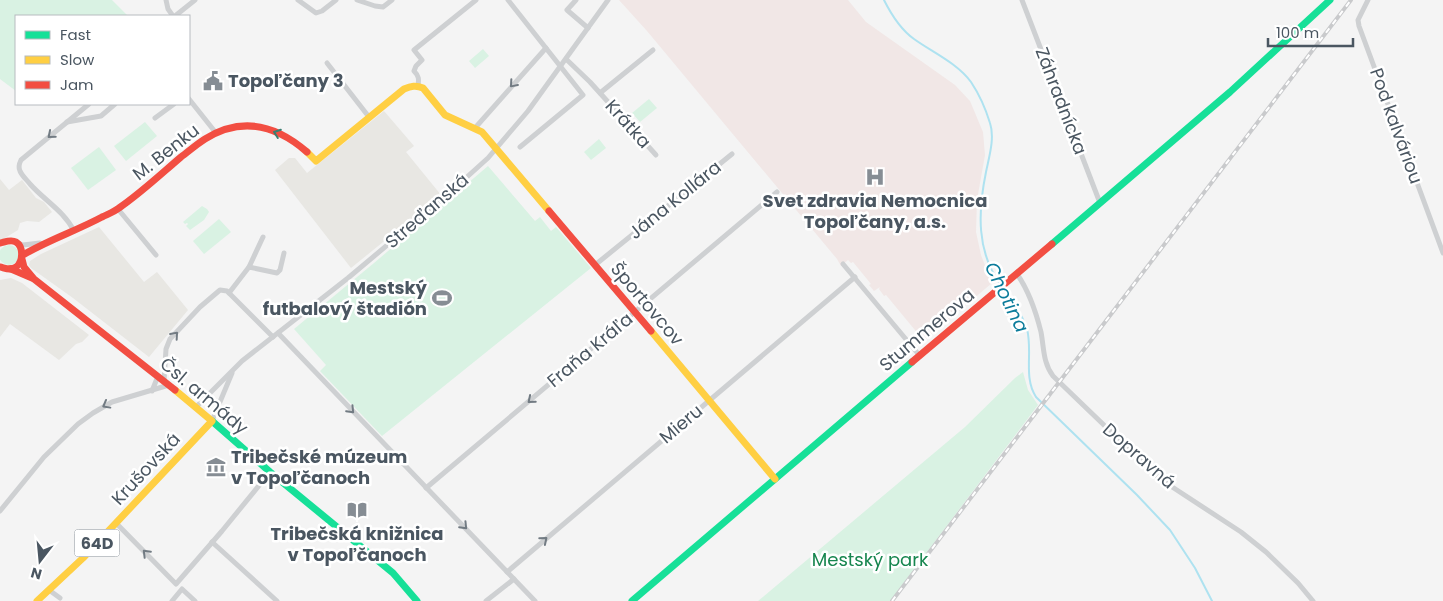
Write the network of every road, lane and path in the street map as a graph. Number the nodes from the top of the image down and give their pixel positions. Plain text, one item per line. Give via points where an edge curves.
1 (166, 0) edge
2 (195, 0) edge
3 (298, 0) edge
4 (336, 0) edge
5 (357, 0) edge
6 (392, 0) edge
7 (476, 0) edge
8 (508, 0) edge
9 (576, 0) edge
10 (608, 0) edge
11 (1022, 0) edge
12 (1330, 0) edge
13 (1368, 0) edge
14 (173, 15) edge
15 (175, 15) edge
16 (588, 28) junction
17 (546, 48) junction
18 (653, 50) dead end
19 (566, 59) junction
20 (327, 63) dead end
21 (560, 66) junction
22 (418, 86) junction
23 (600, 93) junction
24 (190, 100) edge
25 (88, 105) edge
26 (114, 105) edge
27 (173, 105) edge
28 (369, 117) junction
29 (155, 118) dead end
30 (66, 122) junction
31 (475, 128) junction
32 (216, 133) junction
33 (496, 148) junction
34 (520, 148) dead end
35 (656, 154) dead end
36 (732, 154) dead end
37 (777, 192) dead end
38 (1100, 203) junction
39 (118, 209) junction
40 (74, 231) junction
41 (263, 237) dead end
42 (52, 239) junction
43 (1, 242) edge
44 (17, 243) junction
45 (284, 253) dead end
46 (1443, 253) edge
47 (156, 255) dead end
48 (22, 257) junction
49 (844, 264) dead end
50 (595, 266) junction
51 (249, 267) junction
52 (4, 269) edge
53 (1018, 274) junction
54 (855, 277) junction
55 (34, 279) junction
56 (229, 293) junction
57 (635, 312) junction
58 (275, 335) junction
59 (920, 356) junction
60 (232, 372) junction
61 (164, 381) junction
62 (152, 391) junction
63 (709, 400) junction
64 (196, 407) junction
65 (212, 421) junction
66 (270, 472) junction
67 (775, 479) junction
68 (426, 488) junction
69 (0, 512) edge
70 (116, 523) junction
71 (212, 542) junction
72 (507, 572) junction
73 (514, 579) junction
74 (49, 590) junction
75 (60, 598) dead end
76 (37, 601) edge
77 (172, 601) edge
78 (195, 601) edge
79 (278, 601) edge
80 (417, 601) edge
81 (486, 601) edge
82 (535, 601) edge
83 (632, 601) edge
84 (1313, 601) edge

1 - 14 street
2 - 15 street
3 - 4 street via 316,13
5 - 6 street via 383,7
7 - 22 street via 414,50 422,60 414,71 418,75
8 - 17 street
9 - 16 street via 567,10
10 - 16 street, Streďanská
11 - 38 street, Záhradnícka
12 - 38 street, Stummerova via 1230,92
13 - 46 street, Pod kalváriou via 1358,20 1359,26
16 - 19 street, Streďanská
17 - 21 street
17 -> 31 street
18 - 23 street, Krátka
19 - 21 street, Streďanská
19 - 23 street, Krátka
20 - 28 street
21 - 33 street, Streďanská
21 - 34 street via 583,95
22 - 28 street via 407,87
22 - 31 street, Športovcov via 446,115
23 - 35 street, Krátka
24 - 32 street
25 - 30 street
26 - 30 street via 101,116
27 - 29 street
28 -> 32 street, M. Benku via 316,161 301,146 279,132 236,126
30 -> 40 street via 18,166
31 - 33 street, Športovcov
32 - 39 street, M. Benku
33 - 50 street, Športovcov
33 - 58 street, Streďanská via 447,195
36 - 50 street, Jána Kollára
37 - 57 street, Fraňa Kráľa
38 - 53 street, Stummerova
39 - 40 street, M. Benku
39 - 47 street
40 - 42 street, M. Benku
41 - 51 street
42 - 44 street, M. Benku via 35,244
42 - 48 street, M. Benku
43 - 44 street via 11,240
44 - 48 street, Čsl. armády
45 - 51 street via 277,273
48 - 52 street, M. Benku via 18,265
48 - 55 street, Čsl. armády via 24,267
49 - 54 street
50 - 57 street, Športovcov
51 - 56 street
52 - 55 street, Čsl. armády
53 - 59 street, Stummerova
53 - 84 street, Dopravná via 1034,308 1046,365 1053,376 1160,479 1241,532 1266,552
54 - 59 street
54 - 63 street, Mieru
55 - 61 street, Čsl. armády
56 - 58 street
61 -> 56 street via 166,349 170,339 220,290
57 - 63 street, Športovcov
57 -> 68 street, Fraňa Kráľa
58 - 60 street, Streďanská
58 -> 68 street
59 - 67 street, Stummerova
60 - 64 street, Streďanská
60 - 65 street, Streďanská
61 - 62 street
61 - 62 street
61 - 64 street, Čsl. armády
62 -> 69 street via 112,402 78,424 44,457
63 - 67 street, Športovcov
72 -> 63 street, Mieru
64 - 65 street, Čsl. armády
65 - 66 street, Čsl. armády
65 - 70 street, Krušovská / 64D
66 - 71 street
66 - 80 street, Čsl. armády via 393,573
67 - 83 street, Stummerova
68 -> 72 street
71 -> 70 street via 176,584
70 - 74 street, Krušovská / 64D
71 - 79 street
72 - 73 street
73 - 81 street
73 - 82 street
74 - 75 street
74 - 76 street, Krušovská / 64D
77 - 78 street via 182,589

